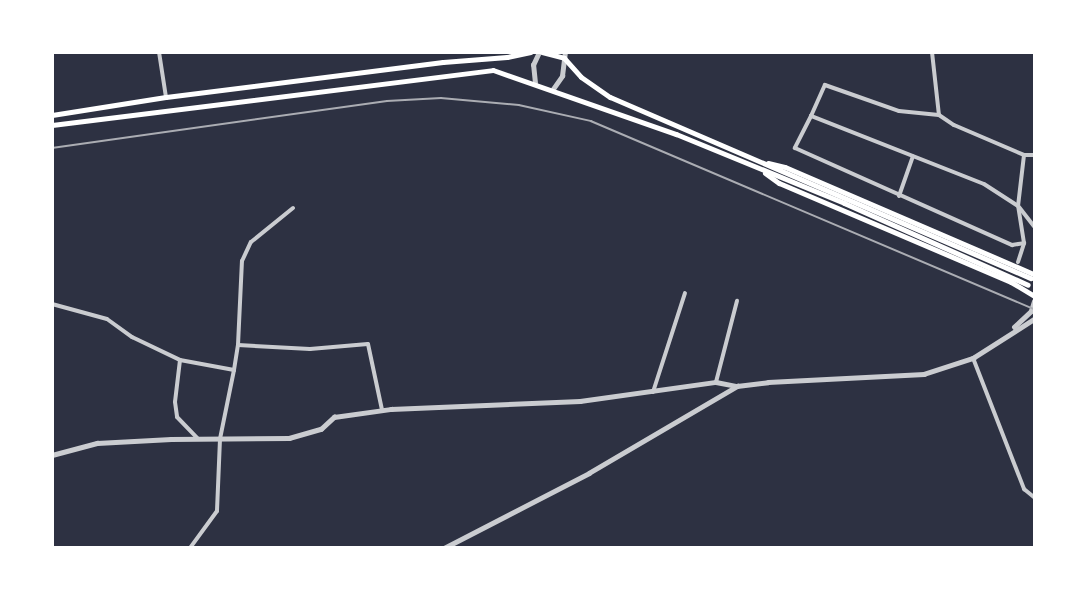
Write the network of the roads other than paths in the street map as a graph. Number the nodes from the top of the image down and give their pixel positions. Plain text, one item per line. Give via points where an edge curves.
1 (159, 52) edge
2 (530, 52) edge
3 (541, 52) edge
4 (932, 52) edge
5 (564, 55) edge
6 (535, 83) junction
7 (553, 89) junction
8 (166, 97) junction
9 (52, 115) edge
10 (939, 115) junction
11 (811, 116) junction
12 (52, 125) edge
13 (1035, 155) edge
14 (913, 156) junction
15 (1024, 156) junction
16 (757, 164) junction
17 (899, 196) junction
18 (1018, 206) junction
19 (293, 208) dead end
20 (1035, 226) edge
21 (1024, 243) junction
22 (1018, 262) dead end
23 (1033, 276) edge
24 (1028, 285) dead end
25 (686, 293) dead end
26 (1035, 293) edge
27 (736, 301) dead end
28 (1035, 301) edge
29 (52, 304) edge
30 (1035, 319) edge
31 (1008, 333) junction
32 (238, 345) junction
33 (973, 358) junction
34 (180, 360) junction
35 (234, 370) junction
36 (716, 382) junction
37 (737, 386) junction
38 (652, 392) junction
39 (382, 410) junction
40 (198, 439) junction
41 (220, 439) junction
42 (52, 454) edge
43 (1035, 498) edge
44 (190, 548) edge
45 (444, 548) edge

1 - 8 street
2 - 8 main road
3 - 5 main road
3 - 6 street via 533,65
4 - 10 street
5 - 7 street via 562,76
5 - 16 main road via 581,77 610,97
6 - 7 main road
6 - 12 main road via 493,70 463,72
7 - 16 main road
8 - 9 main road
10 - 11 street via 900,111 825,85
10 - 15 street
11 - 14 street
11 - 17 street via 795,148
13 - 15 street
14 - 17 street
14 - 18 street via 984,184
15 - 18 street
16 - 23 main road
16 - 23 main road via 785,167
16 - 24 main road
16 - 26 main road via 779,183
17 - 21 street via 1012,245
18 - 20 street
18 - 21 street
19 - 32 street via 250,242 242,261
21 - 22 street
25 - 38 street
27 - 36 street
28 - 31 street via 1031,311
29 - 34 street via 107,320
30 - 31 street
31 - 33 street
32 - 35 street
32 - 39 street via 310,349 368,344
33 - 37 street via 924,374
33 - 43 street via 1024,489
34 - 35 street
34 - 40 street via 177,417
35 - 41 street
36 - 37 street
36 - 38 street
37 - 45 street via 589,473
38 - 39 street via 580,401
39 - 41 street via 334,417 321,429 289,438
40 - 41 street
40 - 42 street via 97,443
41 - 44 street via 218,511

